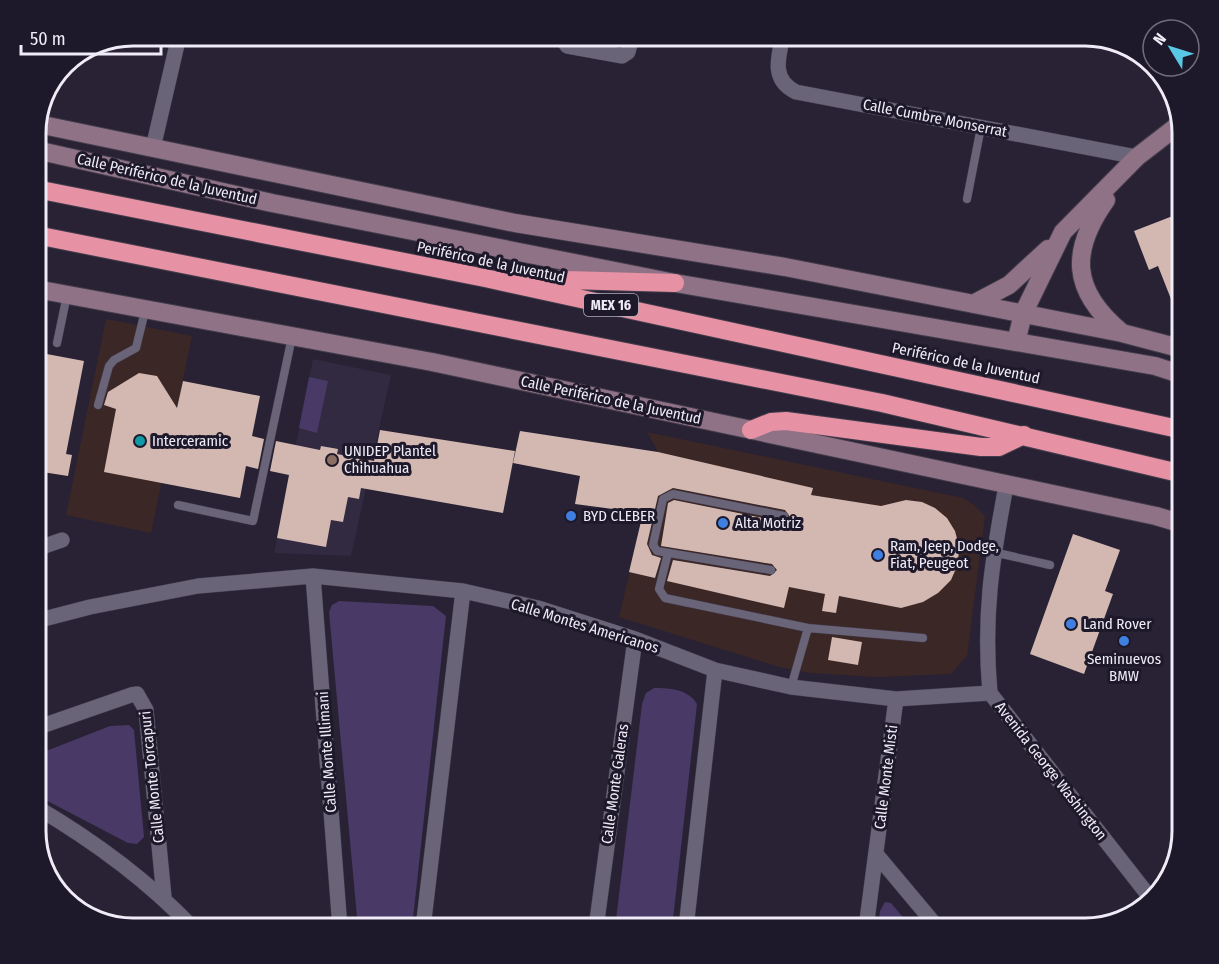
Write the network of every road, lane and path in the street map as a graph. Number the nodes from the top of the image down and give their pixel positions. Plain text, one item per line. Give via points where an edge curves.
1 (176, 47) edge
2 (572, 47) edge
3 (629, 47) edge
4 (781, 47) edge
5 (47, 126) edge
6 (981, 127) junction
7 (1172, 130) edge
8 (153, 148) junction
9 (47, 152) edge
10 (1137, 157) junction
11 (47, 183) edge
12 (47, 191) edge
13 (967, 199) dead end
14 (115, 205) junction
15 (1064, 232) junction
16 (47, 237) edge
17 (485, 278) junction
18 (675, 283) junction
19 (47, 291) edge
20 (67, 295) junction
21 (973, 304) junction
22 (145, 311) junction
23 (1023, 314) junction
24 (1122, 333) junction
25 (292, 337) junction
26 (1017, 342) junction
27 (57, 343) dead end
28 (1172, 345) edge
29 (1172, 371) edge
30 (98, 405) dead end
31 (1172, 428) edge
32 (751, 430) junction
33 (1024, 435) junction
34 (1172, 471) edge
35 (1006, 486) junction
36 (178, 505) dead end
37 (784, 516) dead end
38 (1172, 521) edge
39 (62, 540) dead end
40 (47, 545) edge
41 (993, 552) junction
42 (668, 553) junction
43 (1050, 566) dead end
44 (771, 570) dead end
45 (313, 576) junction
46 (463, 591) junction
47 (47, 618) edge
48 (808, 628) junction
49 (923, 638) dead end
50 (635, 639) junction
51 (715, 670) junction
52 (791, 687) junction
53 (990, 693) junction
54 (896, 699) junction
55 (47, 724) edge
56 (47, 814) edge
57 (876, 854) junction
58 (1146, 893) edge
59 (164, 897) junction
60 (183, 917) edge
61 (339, 917) edge
62 (424, 917) edge
63 (597, 917) edge
64 (687, 917) edge
65 (867, 917) edge
66 (929, 917) edge

1 - 8 street
2 - 3 street via 622,56
4 - 6 street, Calle Cumbre Monserrat via 777,69 780,79 796,92
5 - 8 main road
6 - 10 street, Calle Cumbre Monserrat
6 - 13 lane
7 - 10 main road
8 - 21 main road via 515,223 785,267
9 - 18 main road, Calle Periférico de la Juventud via 272,203
10 - 15 main road
10 - 24 main road via 1094,217 1081,253 1087,291 1097,310
11 - 14 highway
12 - 14 highway, Periférico de la Juventud / MEX 16
14 - 17 highway, Periférico de la Juventud / MEX 16
15 - 21 main road via 1026,272 991,297
15 - 23 main road
16 - 33 highway via 870,400
17 - 18 highway
17 - 31 highway, Periférico de la Juventud / MEX 16
18 - 26 main road, Calle Periférico de la Juventud
19 - 20 main road, Calle Periférico de la Juventud
20 - 22 main road, Calle Periférico de la Juventud
20 - 27 lane
21 - 23 main road
22 - 25 main road, Calle Periférico de la Juventud
22 - 30 lane via 136,348 108,366
23 - 24 main road
23 - 26 main road
24 - 28 main road
25 - 32 main road, Calle Periférico de la Juventud via 432,362
25 - 36 lane via 254,521
26 - 29 main road, Calle Periférico de la Juventud
32 - 33 highway via 771,422 786,422 981,447 999,447
32 - 35 main road, Calle Periférico de la Juventud
33 - 34 highway
35 - 38 main road, Calle Periférico de la Juventud
35 - 41 street, Avenida George Washington
37 - 42 lane via 669,494 663,499 653,545 657,551
39 - 40 street
41 - 43 lane
41 - 53 street, Avenida George Washington via 986,650
42 - 44 lane
42 - 48 lane via 658,589 664,598
45 - 46 street, Calle Montes Americanos
45 - 47 street, Calle Montes Americanos via 198,586
45 - 61 street, Calle Monte Illimani
46 - 50 street, Calle Montes Americanos via 538,608
46 - 62 street
48 - 49 lane
48 - 52 lane
50 - 51 street, Calle Montes Americanos
50 - 63 street, Calle Monte Galeras
51 - 52 street, Calle Montes Americanos
51 - 64 street
52 - 54 street, Calle Montes Americanos
53 - 54 street, Calle Montes Americanos
53 - 58 street, Avenida George Washington
54 - 57 street, Calle Monte Misti
55 - 59 street, Calle Monte Torcapuri via 131,695 142,698
56 - 59 street via 93,842
57 - 65 street, Calle Monte Misti
57 - 66 street
59 - 60 street

